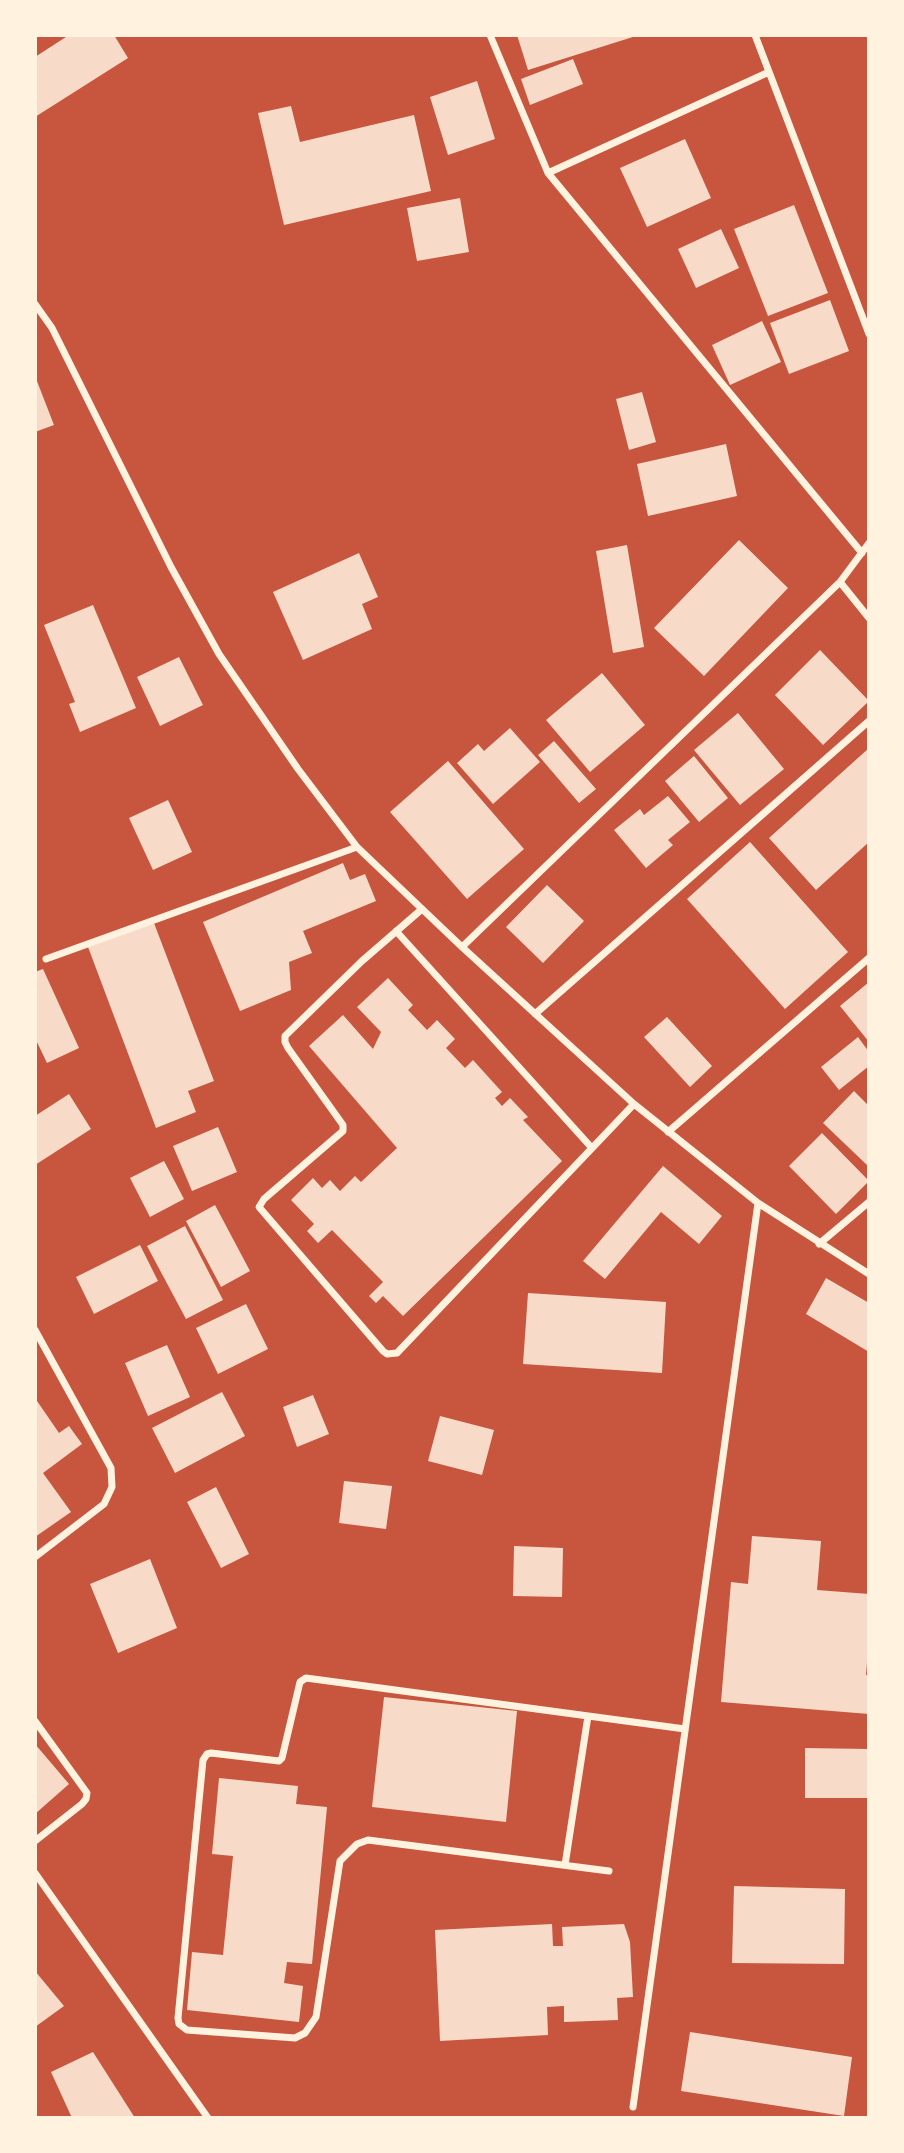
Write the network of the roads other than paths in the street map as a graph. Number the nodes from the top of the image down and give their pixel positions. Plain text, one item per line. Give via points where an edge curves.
1 (490, 35) edge
2 (755, 35) edge
3 (769, 72) junction
4 (548, 173) junction
5 (35, 304) edge
6 (869, 334) edge
7 (869, 543) edge
8 (862, 553) junction
9 (840, 582) junction
10 (869, 618) edge
11 (869, 721) edge
12 (357, 846) junction
13 (422, 909) junction
14 (396, 931) junction
15 (462, 947) junction
16 (869, 958) edge
17 (46, 959) dead end
18 (535, 1014) junction
19 (634, 1104) junction
20 (668, 1132) junction
21 (592, 1147) junction
22 (869, 1202) edge
23 (758, 1203) junction
24 (819, 1244) junction
25 (869, 1275) edge
26 (35, 1330) edge
27 (35, 1557) edge
28 (588, 1716) junction
29 (35, 1721) edge
30 (685, 1729) junction
31 (35, 1841) edge
32 (565, 1865) junction
33 (609, 1871) dead end
34 (35, 1873) edge
35 (633, 2107) dead end
36 (208, 2118) edge

1 - 4 street
2 - 3 street
3 - 4 street
3 - 6 street
4 - 8 street
5 - 12 street via 52,328 219,654
7 - 8 street
8 - 9 street
9 - 10 street
9 - 15 street
11 - 18 street
12 - 13 street
12 - 17 street
13 - 14 street
13 - 15 street
14 - 21 street
14 - 21 street via 285,1036 288,1048 343,1131 259,1207 383,1350 397,1353
15 - 18 street
16 - 20 street
18 - 19 street
19 - 20 street
19 - 21 street
20 - 23 street
22 - 24 street
23 - 24 street
23 - 30 street
24 - 25 street
26 - 27 street via 111,1468 112,1487 104,1504
28 - 30 street
28 - 32 street
28 - 32 street via 306,1678 300,1682 282,1758 211,1753 203,1760 179,2024 187,2030 295,2038 305,2033 316,2017 340,1861 357,1844 380,1840
29 - 31 street via 87,1793 82,1804
30 - 35 street
32 - 33 street
34 - 36 street

